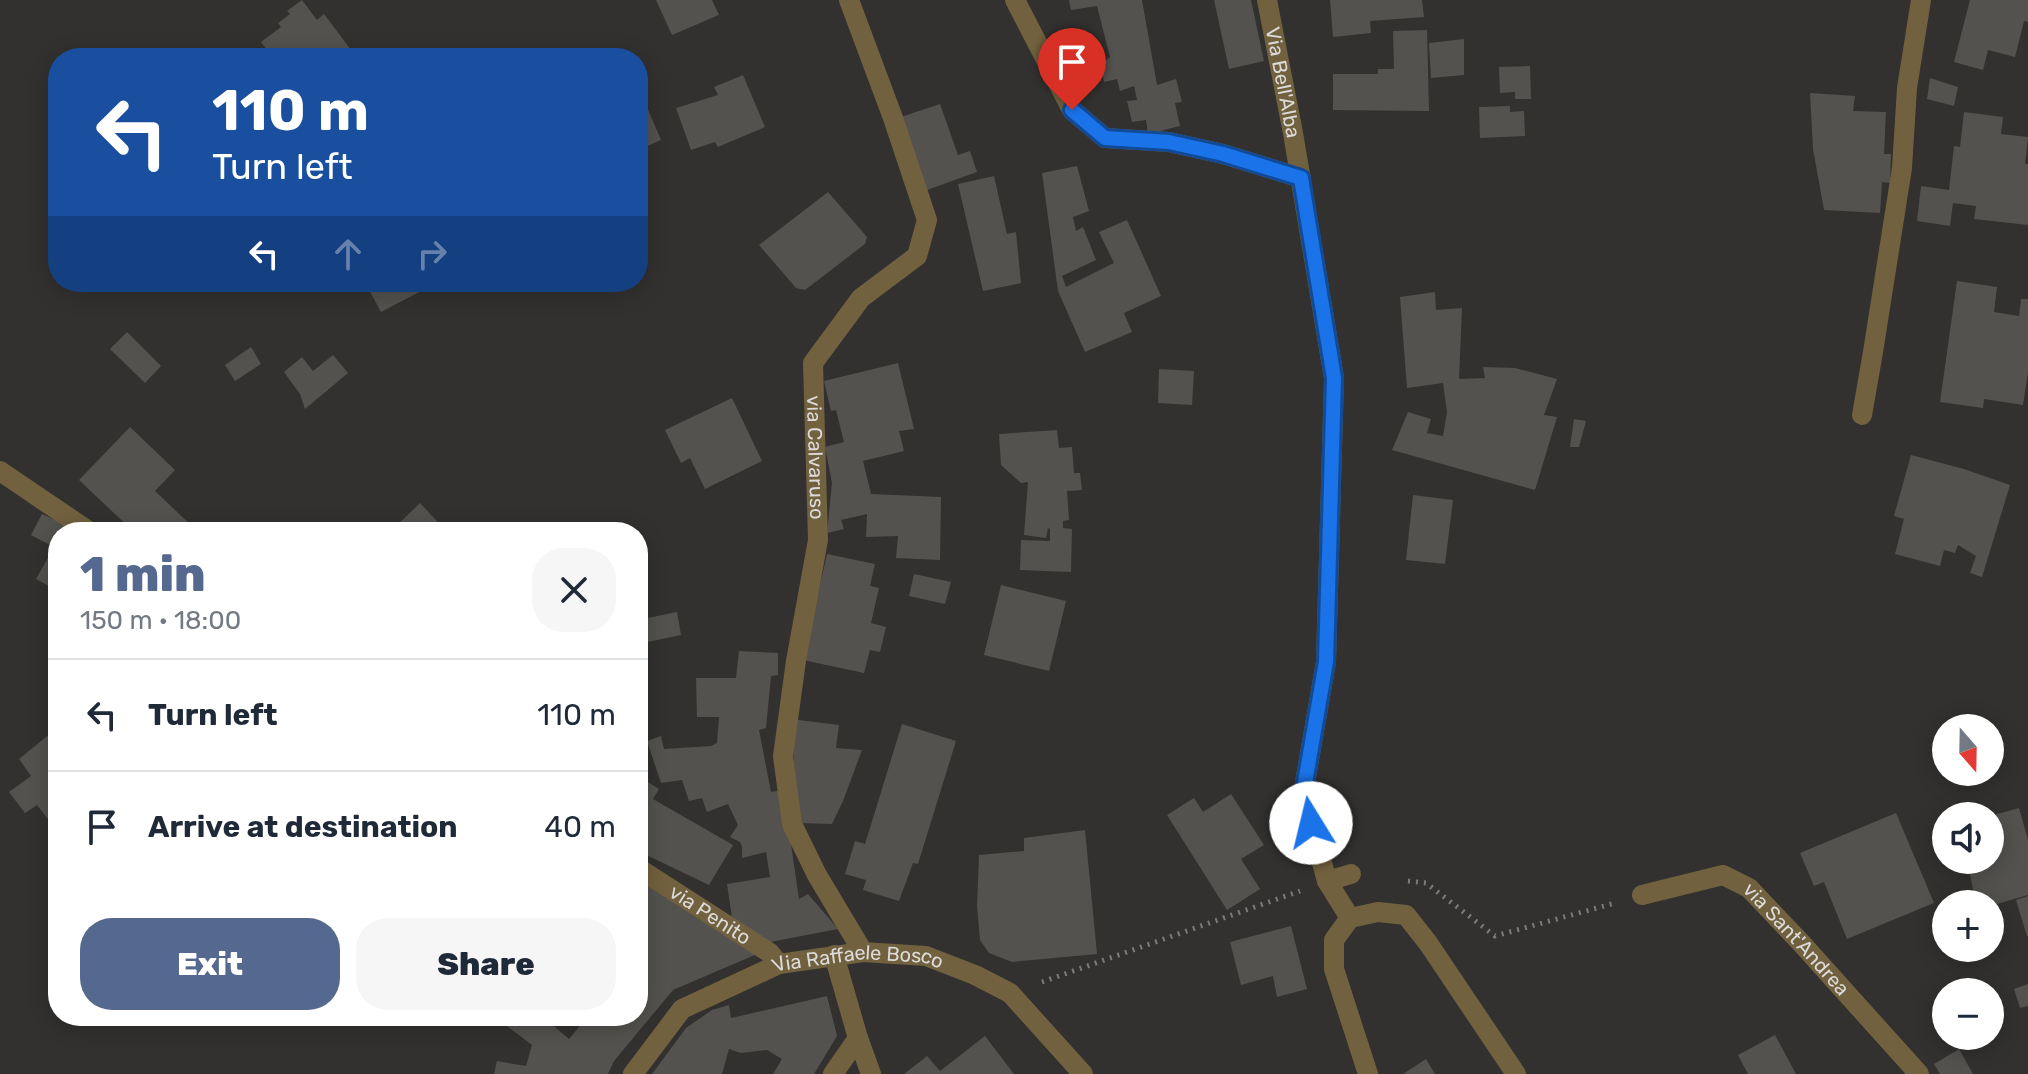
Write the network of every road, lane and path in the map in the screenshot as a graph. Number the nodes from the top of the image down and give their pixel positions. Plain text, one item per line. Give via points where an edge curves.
1 (849, 0) edge
2 (1015, 0) edge
3 (1267, 0) edge
4 (1921, 0) edge
5 (1301, 178) junction
6 (1862, 415) dead end
7 (0, 471) edge
8 (75, 522) edge
9 (648, 874) edge
10 (1351, 874) joint
11 (1327, 881) junction
12 (1642, 895) joint
13 (1350, 918) junction
14 (863, 952) junction
15 (834, 955) junction
16 (779, 964) junction
17 (1010, 993) junction
18 (858, 1038) junction
19 (633, 1074) edge
20 (833, 1074) edge
21 (871, 1074) edge
22 (1083, 1074) edge
23 (1368, 1074) edge
24 (1516, 1074) edge
25 (1919, 1074) edge

1 - 14 street, via Calvaruso via 927,220 917,256 861,298 813,363 818,540 783,756 792,824
2 - 5 street via 1072,110 1105,138 1169,142
3 - 5 street, Via Bell'Alba
4 - 6 street via 1907,88 1902,168
5 - 11 street, Via Bell'Alba via 1334,378 1326,662 1303,794
7 - 8 street
9 - 16 street, via Penito via 770,953
10 - 11 street
10 - 12 path via 1426,883 1495,936
11 - 13 street, Via Bell'Alba
11 - 17 path
12 - 25 street, via Sant'Andrea via 1723,875 1749,888
13 - 23 street via 1334,940 1334,969
13 - 24 street via 1378,912 1406,915
14 - 15 street, Via Raffaele Bosco
14 - 17 street, Via Raffaele Bosco via 926,956
15 - 16 street, Via Raffaele Bosco
15 - 18 street
16 - 19 street, Via Raffaele Bosco via 682,1009
17 - 22 street, Via Raffaele Bosco
18 - 20 street
18 - 21 street

